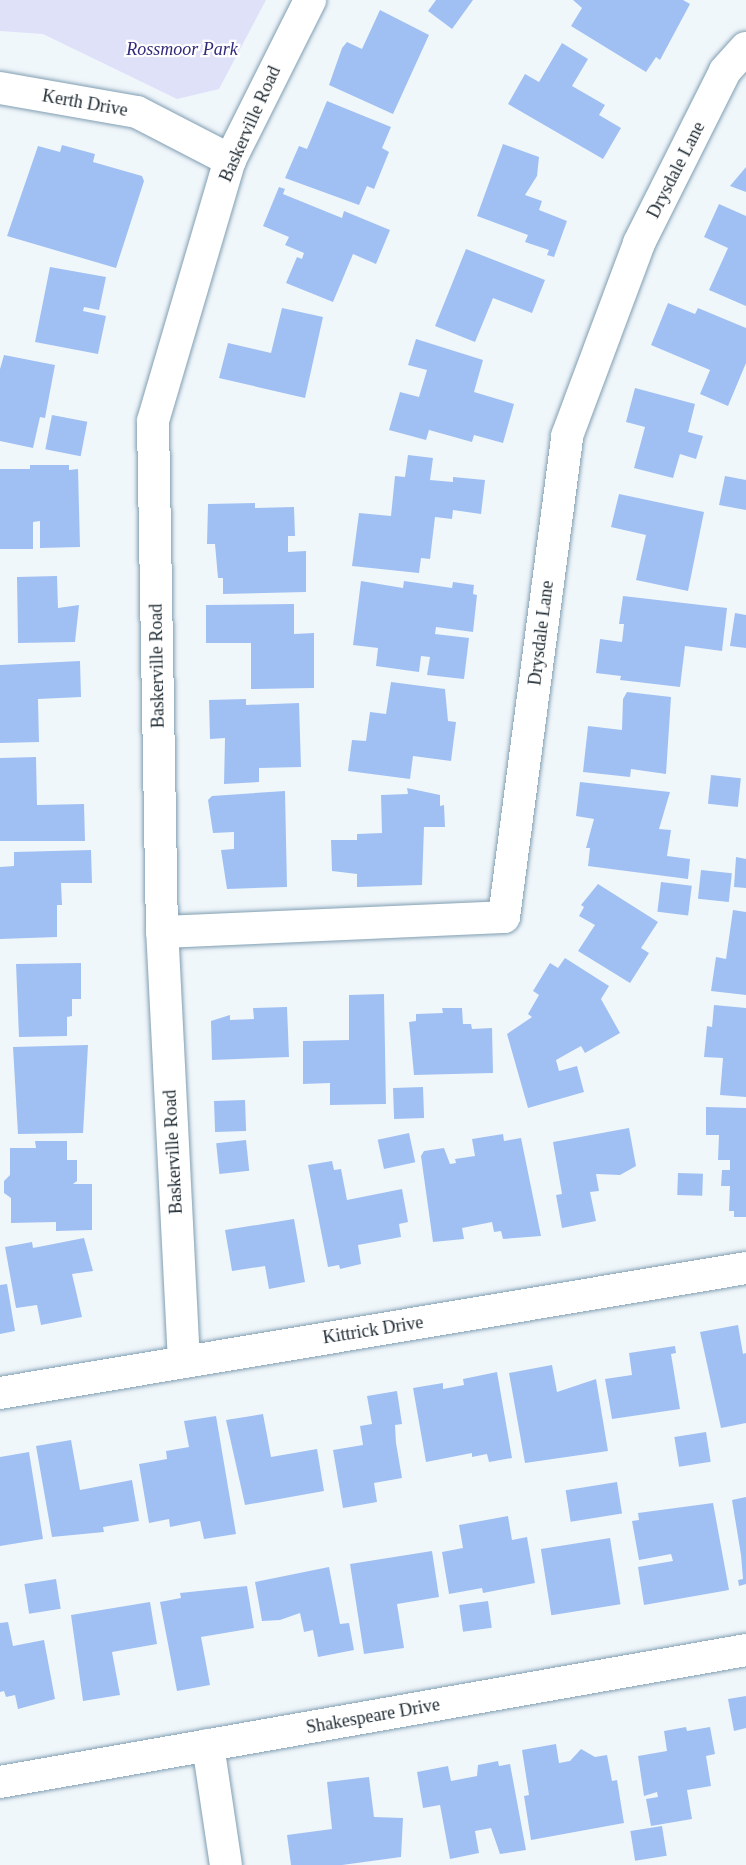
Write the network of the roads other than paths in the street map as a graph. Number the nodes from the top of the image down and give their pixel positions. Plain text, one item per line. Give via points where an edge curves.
1 (310, 0) edge
2 (746, 48) edge
3 (0, 88) edge
4 (230, 160) junction
5 (162, 932) junction
6 (746, 1268) edge
7 (184, 1362) junction
8 (0, 1393) edge
9 (746, 1650) edge
10 (208, 1745) junction
11 (0, 1782) edge
12 (226, 1865) edge

1 - 4 street, Baskerville Road
2 - 5 street, Drysdale Lane via 725,70 639,243 567,436 504,917
3 - 4 street, Kerth Drive via 137,112
4 - 5 street, Baskerville Road via 153,421
5 - 7 street, Baskerville Road
6 - 7 street, Kittrick Drive
7 - 8 street, Kittrick Drive
9 - 10 street, Shakespeare Drive
10 - 11 street, Shakespeare Drive
10 - 12 street

